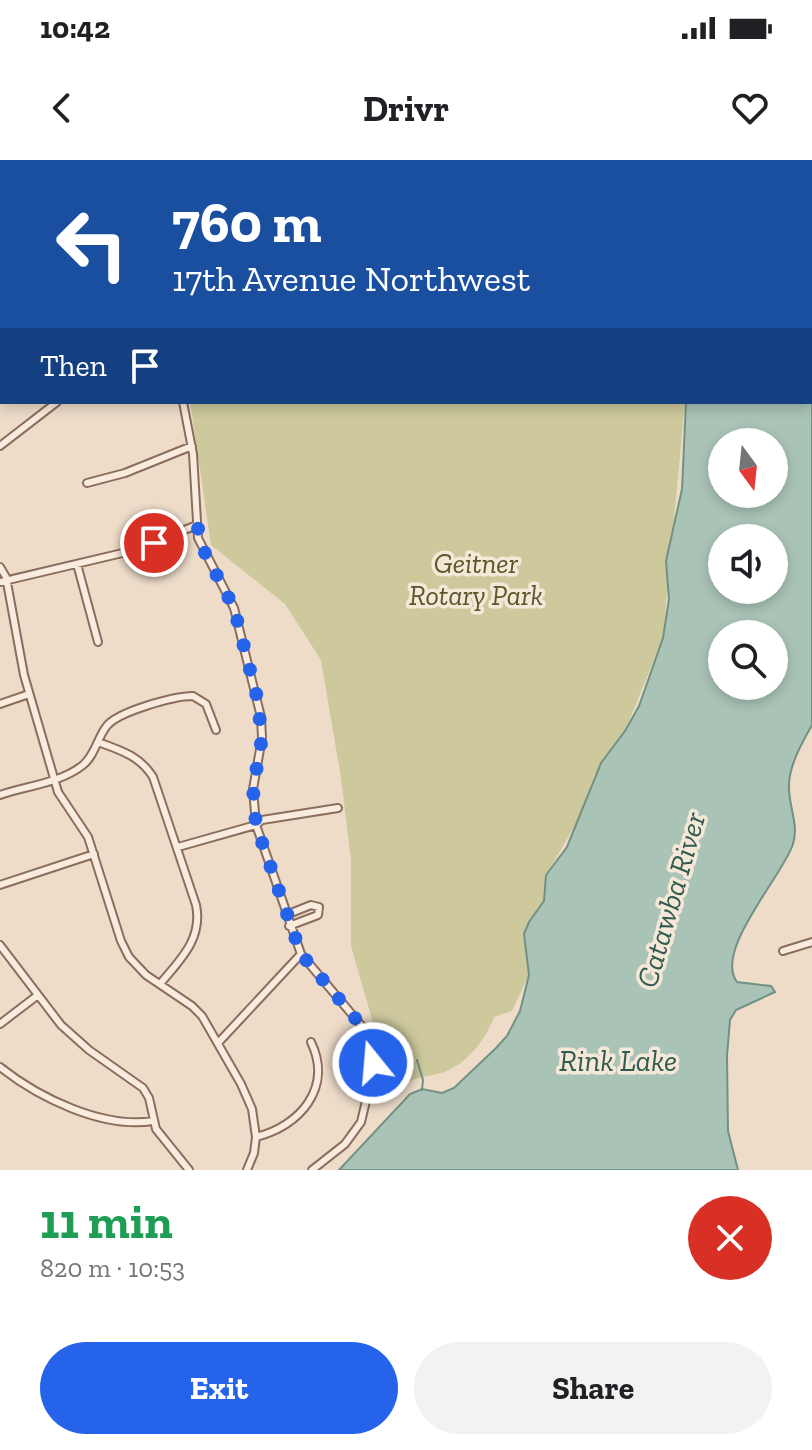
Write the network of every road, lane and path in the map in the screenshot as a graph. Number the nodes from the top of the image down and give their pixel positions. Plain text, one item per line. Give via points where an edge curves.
1 (52, 404) edge
2 (183, 404) edge
3 (0, 446) edge
4 (192, 446) junction
5 (87, 483) dead end
6 (197, 525) junction
7 (77, 564) junction
8 (0, 567) edge
9 (3, 582) edge
10 (98, 642) dead end
11 (29, 694) junction
12 (0, 704) edge
13 (216, 730) dead end
14 (98, 742) junction
15 (54, 779) junction
16 (0, 795) edge
17 (338, 808) dead end
18 (256, 825) junction
19 (178, 847) junction
20 (94, 854) junction
21 (0, 885) edge
22 (286, 915) junction
23 (289, 926) junction
24 (812, 942) edge
25 (0, 945) edge
26 (783, 951) dead end
27 (301, 954) junction
28 (160, 984) junction
29 (38, 995) junction
30 (0, 1024) edge
31 (311, 1042) dead end
32 (218, 1043) junction
33 (0, 1067) edge
34 (153, 1121) junction
35 (256, 1137) junction
36 (189, 1170) edge
37 (247, 1170) edge
38 (312, 1170) edge

1 - 3 street
2 - 4 street
4 - 5 street
4 - 6 street
6 - 7 street via 131,551
6 - 18 street via 205,553 234,608 261,717 253,789
7 - 9 street
7 - 10 street
8 - 9 street
9 - 11 street
11 - 12 street
11 - 15 street
13 - 14 street via 206,704 188,696 119,716
14 - 15 street via 82,766
14 - 19 street via 130,754 149,771
15 - 16 street
15 - 20 street
17 - 18 street
18 - 19 street
18 - 22 street
19 - 28 street via 198,923 191,945
20 - 21 street
20 - 28 street via 125,949 137,967
22 - 23 street
22 - 23 street via 319,907 318,915
23 - 27 street
24 - 26 street
25 - 29 street
27 - 32 street
27 - 38 street via 366,1031 374,1055 361,1122 345,1144
28 - 32 street via 196,1010
29 - 30 street
29 - 34 street via 72,1036 143,1088
31 - 35 street via 318,1072 310,1101 279,1129
32 - 35 street via 247,1095
33 - 34 street via 33,1090 106,1120
34 - 36 street
35 - 37 street

